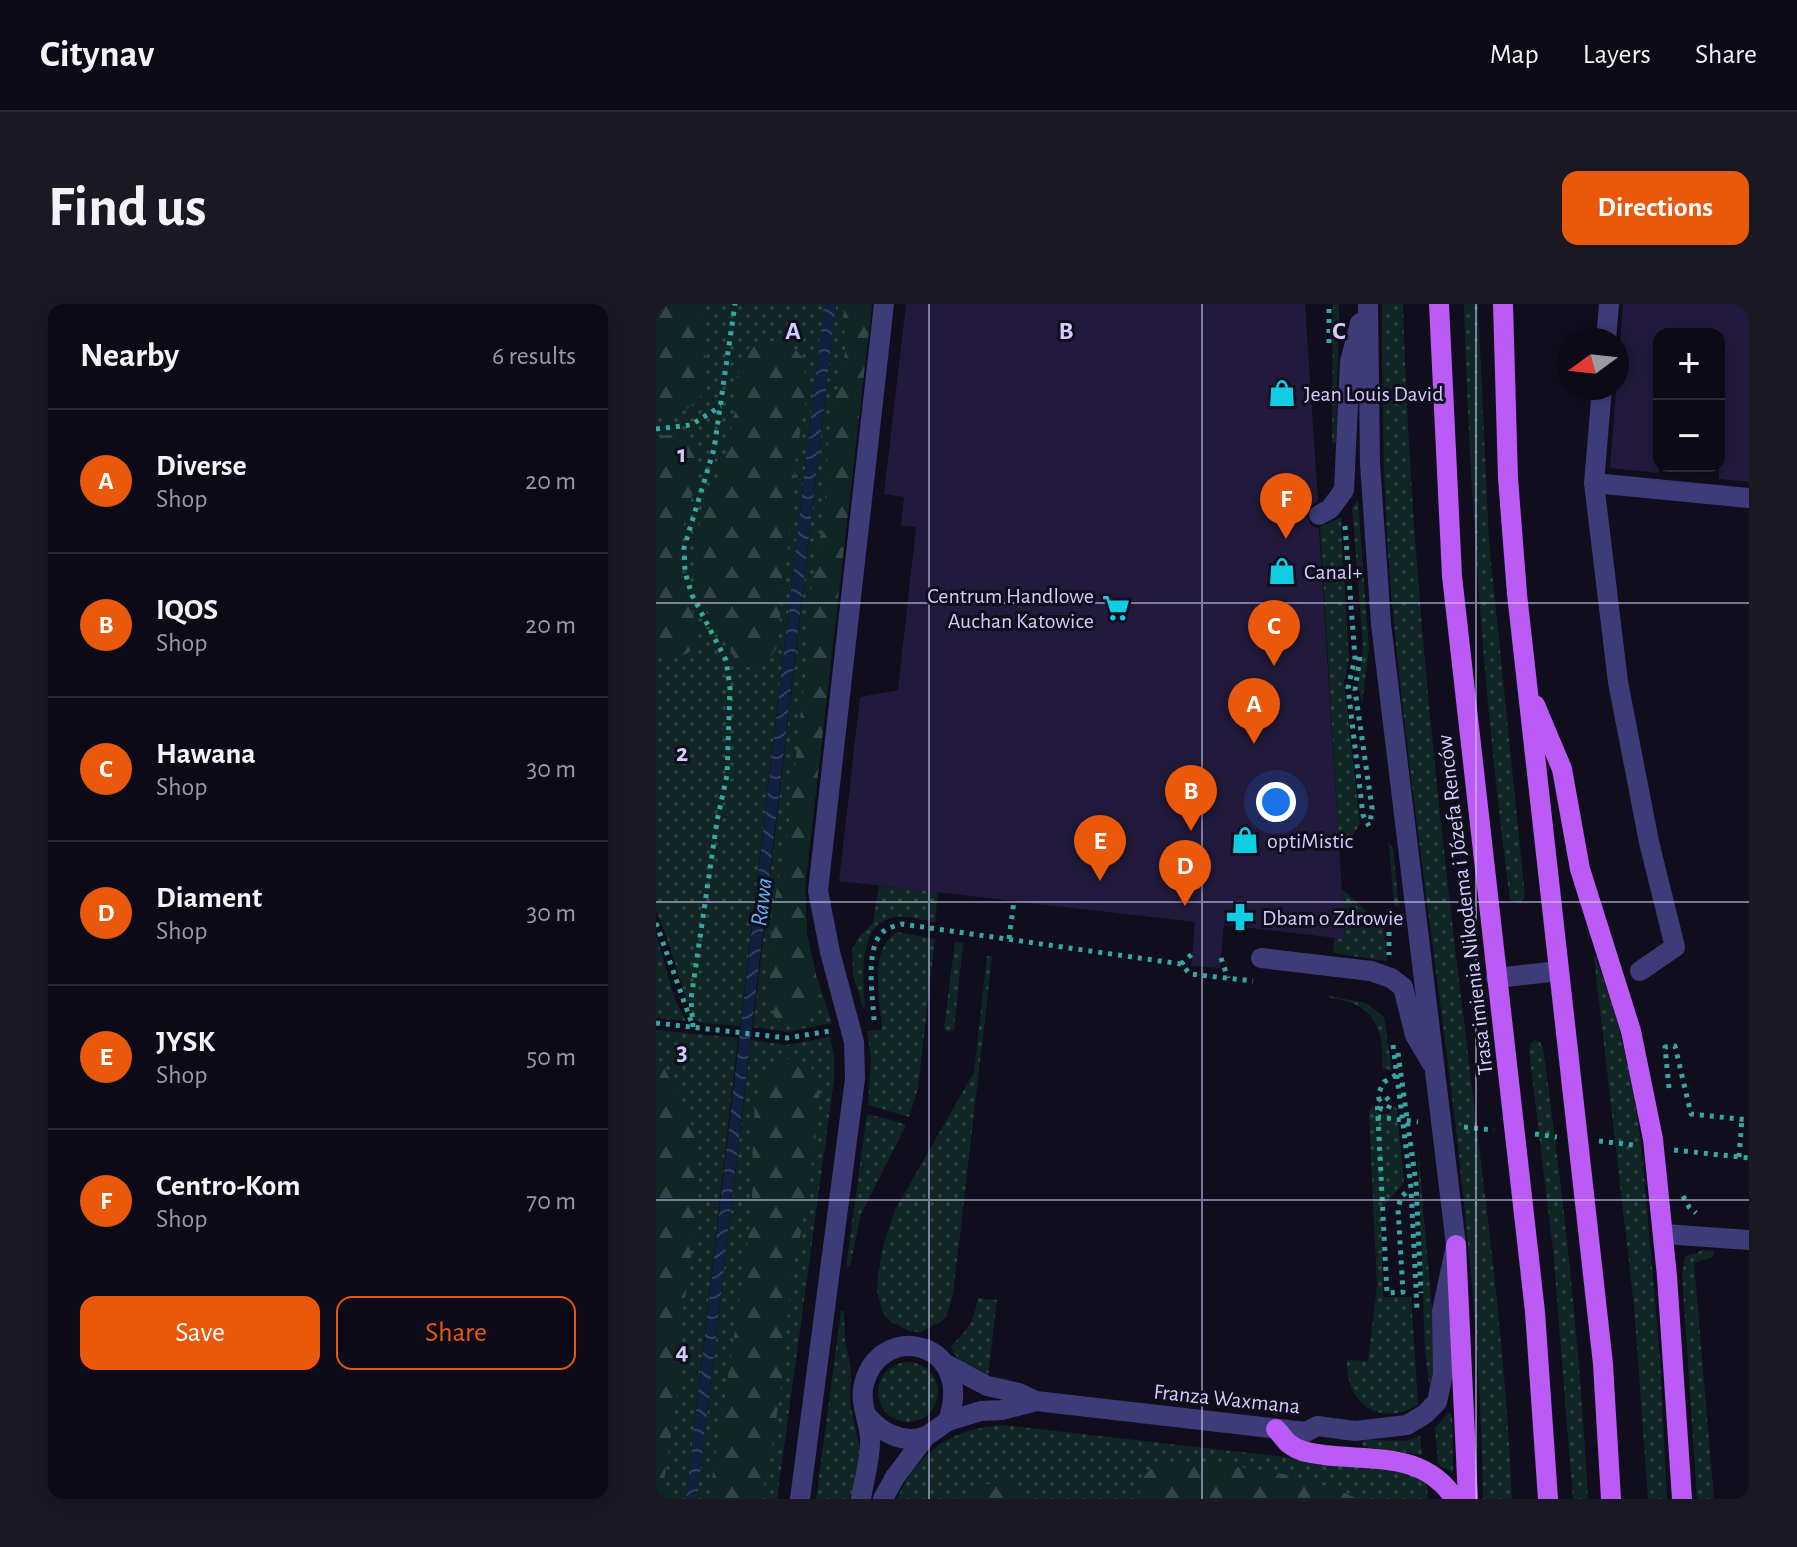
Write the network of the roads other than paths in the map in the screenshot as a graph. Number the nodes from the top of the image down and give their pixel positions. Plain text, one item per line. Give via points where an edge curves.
1 (884, 304) edge
2 (1366, 304) edge
3 (1439, 304) edge
4 (1503, 304) edge
5 (1609, 304) edge
6 (1607, 328) edge
7 (1601, 400) edge
8 (1594, 483) junction
9 (1749, 498) edge
10 (1319, 515) dead end
11 (1526, 683) junction
12 (1261, 958) dead end
13 (1559, 971) junction
14 (1640, 971) dead end
15 (1496, 978) junction
16 (1436, 1071) junction
17 (1664, 1234) junction
18 (1749, 1240) edge
19 (1456, 1245) junction
20 (944, 1363) junction
21 (1036, 1401) junction
22 (867, 1416) junction
23 (948, 1421) junction
24 (1276, 1429) junction
25 (926, 1436) junction
26 (800, 1499) edge
27 (861, 1499) edge
28 (883, 1499) edge
29 (1455, 1499) edge
30 (1468, 1499) edge
31 (1548, 1499) edge
32 (1611, 1499) edge
33 (1682, 1499) edge

1 - 26 street via 818,891 854,1042 855,1079
2 - 10 street via 1350,362 1344,490
2 - 16 street via 1382,635
3 - 15 main road, Trasa imienia Nikodema i Józefa Renców via 1452,576
4 - 11 main road via 1508,478
5 - 6 street
7 - 8 street
8 - 9 street
8 - 14 street via 1618,682 1675,947
11 - 13 main road
11 - 17 main road via 1562,769 1580,869 1631,1031 1653,1139
12 - 16 street via 1391,978 1403,987 1415,1035
13 - 15 street
13 - 32 main road via 1603,1364
15 - 31 main road, Trasa imienia Nikodema i Józefa Renców via 1535,1312
16 - 19 street
17 - 18 street
17 - 33 main road
19 - 24 street, Franza Waxmana via 1442,1311 1443,1374 1437,1402 1417,1420 1391,1428
19 - 30 main road
20 - 21 street via 987,1386
20 - 22 street via 932,1351 916,1346 888,1351 875,1362 864,1384
20 - 23 street via 955,1385
21 - 23 street
21 - 24 street, Franza Waxmana
22 - 25 street via 896,1437
22 - 27 street via 869,1464
23 - 25 street
24 - 29 main road via 1305,1452 1412,1464 1432,1473
25 - 28 street

